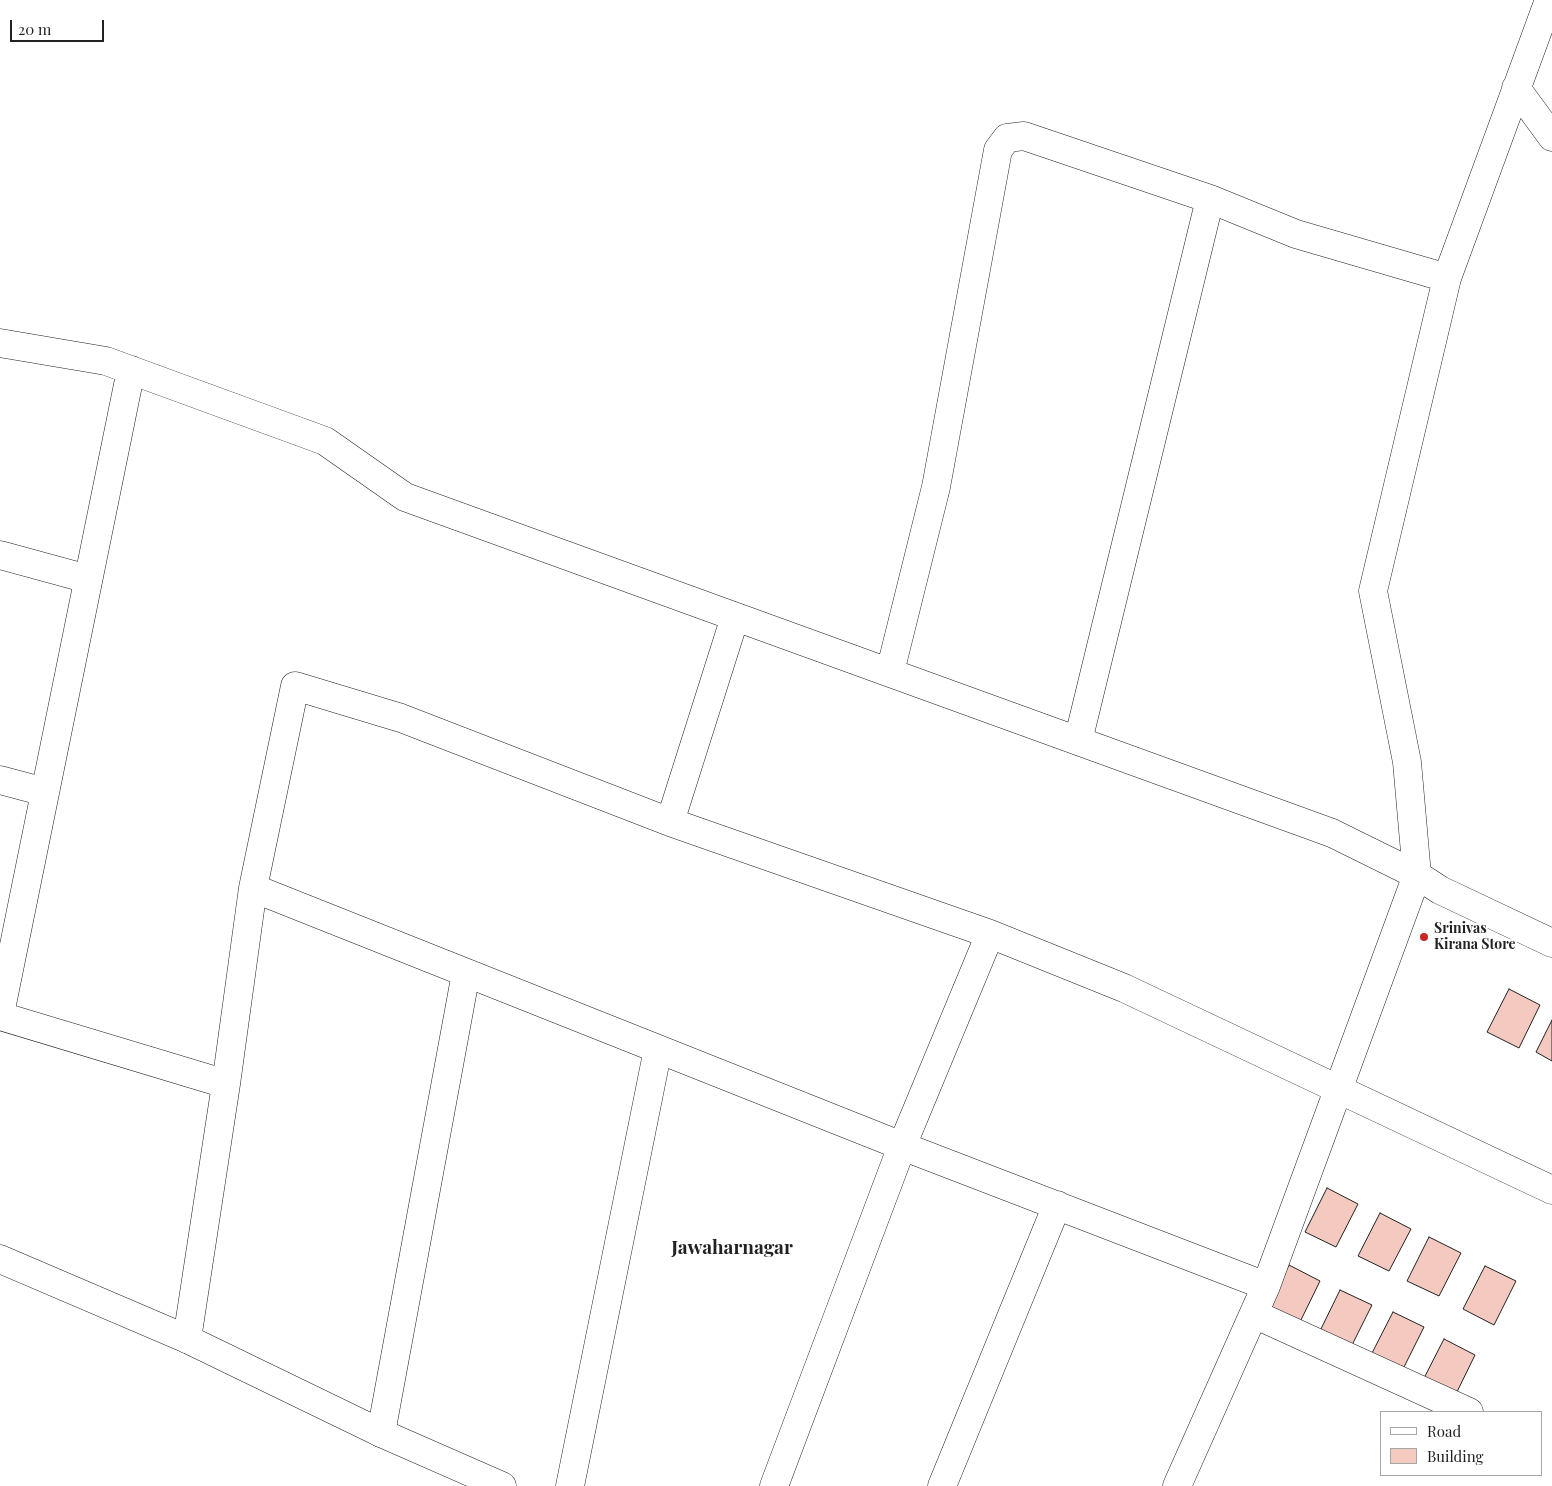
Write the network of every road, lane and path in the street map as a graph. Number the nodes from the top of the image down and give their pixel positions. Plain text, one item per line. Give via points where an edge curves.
1 (1549, 0) edge
2 (1516, 88) junction
3 (1552, 137) edge
4 (1210, 199) junction
5 (1447, 278) junction
6 (0, 344) edge
7 (131, 370) junction
8 (0, 555) edge
9 (88, 579) junction
10 (735, 617) junction
11 (890, 672) junction
12 (1078, 741) junction
13 (0, 780) edge
14 (45, 792) junction
15 (670, 822) junction
16 (1417, 875) junction
17 (253, 888) junction
18 (990, 934) junction
19 (1552, 944) edge
20 (466, 973) junction
21 (0, 1015) edge
22 (658, 1049) junction
23 (226, 1084) junction
24 (1338, 1089) junction
25 (902, 1146) junction
26 (1552, 1190) edge
27 (1057, 1206) junction
28 (0, 1259) edge
29 (1266, 1286) junction
30 (1254, 1314) junction
31 (187, 1340) junction
32 (1467, 1411) edge
33 (380, 1433) junction
34 (502, 1486) edge
35 (570, 1486) edge
36 (774, 1486) edge
37 (942, 1486) edge
38 (1177, 1486) edge

1 - 2 street
2 - 3 street
2 - 5 street
4 - 5 street via 1296,234
4 - 11 street via 1024,136 1007,138 998,150 936,487
4 - 12 street
5 - 16 street via 1373,591 1407,762
6 - 7 street via 106,360
7 - 9 street
7 - 10 street via 325,441 405,497
8 - 9 street
9 - 14 street
10 - 11 street
10 - 15 street
11 - 12 street
12 - 16 street via 1332,833
13 - 14 street
14 - 21 street
15 - 17 street via 401,718 295,686
15 - 18 street
16 - 19 street via 1440,890
16 - 24 street
17 - 20 street
17 - 23 street
18 - 24 street via 1124,988
18 - 25 street
20 - 22 street
20 - 33 street
21 - 23 street
22 - 25 street
22 - 35 street
23 - 31 street
24 - 26 street
24 - 29 street
25 - 27 street
25 - 36 street
27 - 29 street
27 - 37 street
28 - 31 street
29 - 30 street
30 - 32 street
30 - 38 street
31 - 33 street
33 - 34 street

